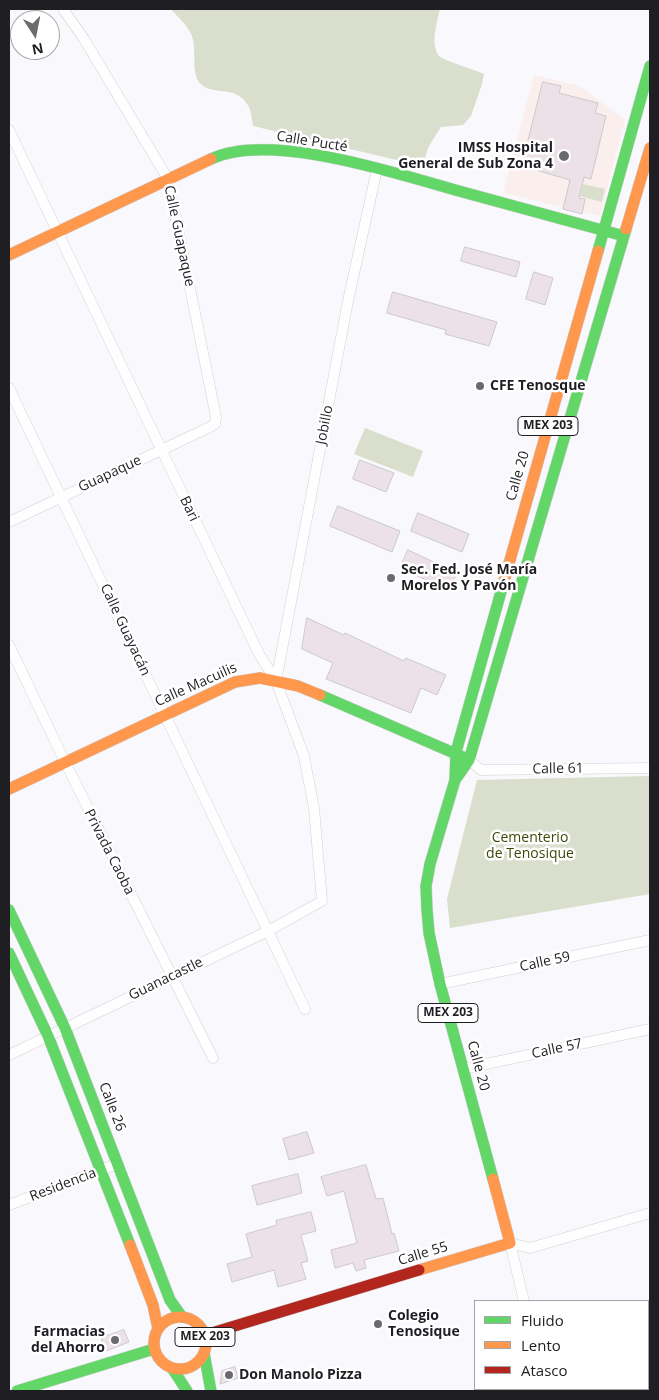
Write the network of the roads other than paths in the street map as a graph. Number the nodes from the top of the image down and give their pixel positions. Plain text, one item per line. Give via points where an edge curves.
1 (63, 9) edge
2 (650, 66) edge
3 (645, 102) edge
4 (9, 130) edge
5 (650, 148) edge
6 (377, 169) junction
7 (168, 178) junction
8 (604, 231) junction
9 (56, 232) junction
10 (624, 236) junction
11 (9, 255) edge
12 (9, 388) edge
13 (210, 427) joint
14 (161, 450) junction
15 (62, 497) junction
16 (524, 507) junction
17 (542, 513) junction
18 (9, 522) edge
19 (9, 645) edge
20 (276, 681) junction
21 (165, 715) junction
22 (456, 752) junction
23 (469, 760) junction
24 (64, 762) junction
25 (650, 768) edge
26 (455, 780) junction
27 (9, 789) edge
28 (322, 901) joint
29 (9, 910) edge
30 (268, 931) junction
31 (650, 940) edge
32 (9, 953) edge
33 (172, 977) junction
34 (440, 984) junction
35 (305, 1009) dead end
36 (65, 1028) junction
37 (650, 1029) edge
38 (48, 1036) junction
39 (9, 1055) edge
40 (213, 1058) dead end
41 (463, 1069) junction
42 (117, 1164) junction
43 (100, 1170) junction
44 (9, 1205) edge
45 (650, 1213) edge
46 (510, 1244) junction
47 (524, 1300) edge
48 (182, 1317) junction
49 (158, 1329) junction
50 (204, 1335) junction
51 (154, 1349) junction
52 (204, 1353) junction
53 (172, 1368) junction
54 (16, 1391) edge
55 (187, 1391) edge
56 (211, 1391) edge

1 - 7 street, Calle Guapaque
2 - 3 main road, Calle 20 / MEX 203
3 - 8 main road, Calle 20 / MEX 203
4 - 9 street, Bari
5 - 10 main road, Calle 20 / MEX 203
6 - 7 main road, Calle Pucté via 301,152 259,149 220,154
6 - 8 main road, Calle Pucté
6 - 20 street, Jobillo via 348,302
7 - 9 main road, Calle Pucté
7 - 13 street, Calle Guapaque via 216,418
8 - 10 main road, Calle Pucté
8 - 16 main road, Calle 20 / MEX 203
9 - 11 main road, Calle Pucté
9 - 14 street, Bari
10 - 17 main road, Calle 20 / MEX 203
12 - 15 street, Calle Guayacán
13 - 14 street, Guapaque
14 - 15 street, Guapaque
14 - 20 street, Bari via 259,654
15 - 18 street, Guapaque
15 - 21 street, Calle Guayacán
16 - 17 main road
16 - 22 main road, Calle 20 / MEX 203
17 - 23 main road, Calle 20 / MEX 203
19 - 24 street, Privada Caoba
20 - 21 main road, Calle Macuilis via 260,678 235,682
20 - 22 main road, Calle Macuilis via 298,686
20 - 28 street, Bari via 304,756 314,808
21 - 24 main road, Calle Macuilis
21 - 30 street, Calle Guayacán
22 - 23 main road, Calle Macuilis
22 - 26 main road, Calle 20 / MEX 203
23 - 25 street, Calle 61 via 481,770
23 - 26 main road, Calle 20 / MEX 203
24 - 27 main road, Calle Macuilis
24 - 33 street, Privada Caoba
26 - 34 main road, Calle 20 / MEX 203 via 426,886 429,933
28 - 30 street, Guanacastle
29 - 36 main road, Calle 26
30 - 33 street, Guanacastle
30 - 35 street, Calle Guayacán
31 - 34 street, Calle 59
32 - 38 main road
33 - 36 street, Guanacastle
33 - 40 street, Privada Caoba
34 - 41 main road, Calle 20 / MEX 203
36 - 38 street, Guanacastle
36 - 42 main road, Calle 26
37 - 41 street, Calle 57
38 - 39 street, Guanacastle
38 - 43 main road
41 - 46 main road, Calle 20 / MEX 203
42 - 43 street, Residencia
42 - 48 main road, Calle 26 via 170,1300
43 - 44 street, Residencia
43 - 49 main road via 153,1305
45 - 46 street, Calle 55 via 530,1248
46 - 47 street, Calle 20
46 - 50 main road, Calle 55 / MEX 203
48 - 49 main road, MEX 203 via 168,1320
48 - 50 main road, MEX 203 via 193,1321
49 - 51 main road, MEX 203
50 - 52 main road, MEX 203
51 - 53 main road, MEX 203 via 158,1358
51 - 54 main road
52 - 53 main road, MEX 203 via 200,1360 187,1368
52 - 56 main road
53 - 55 main road

